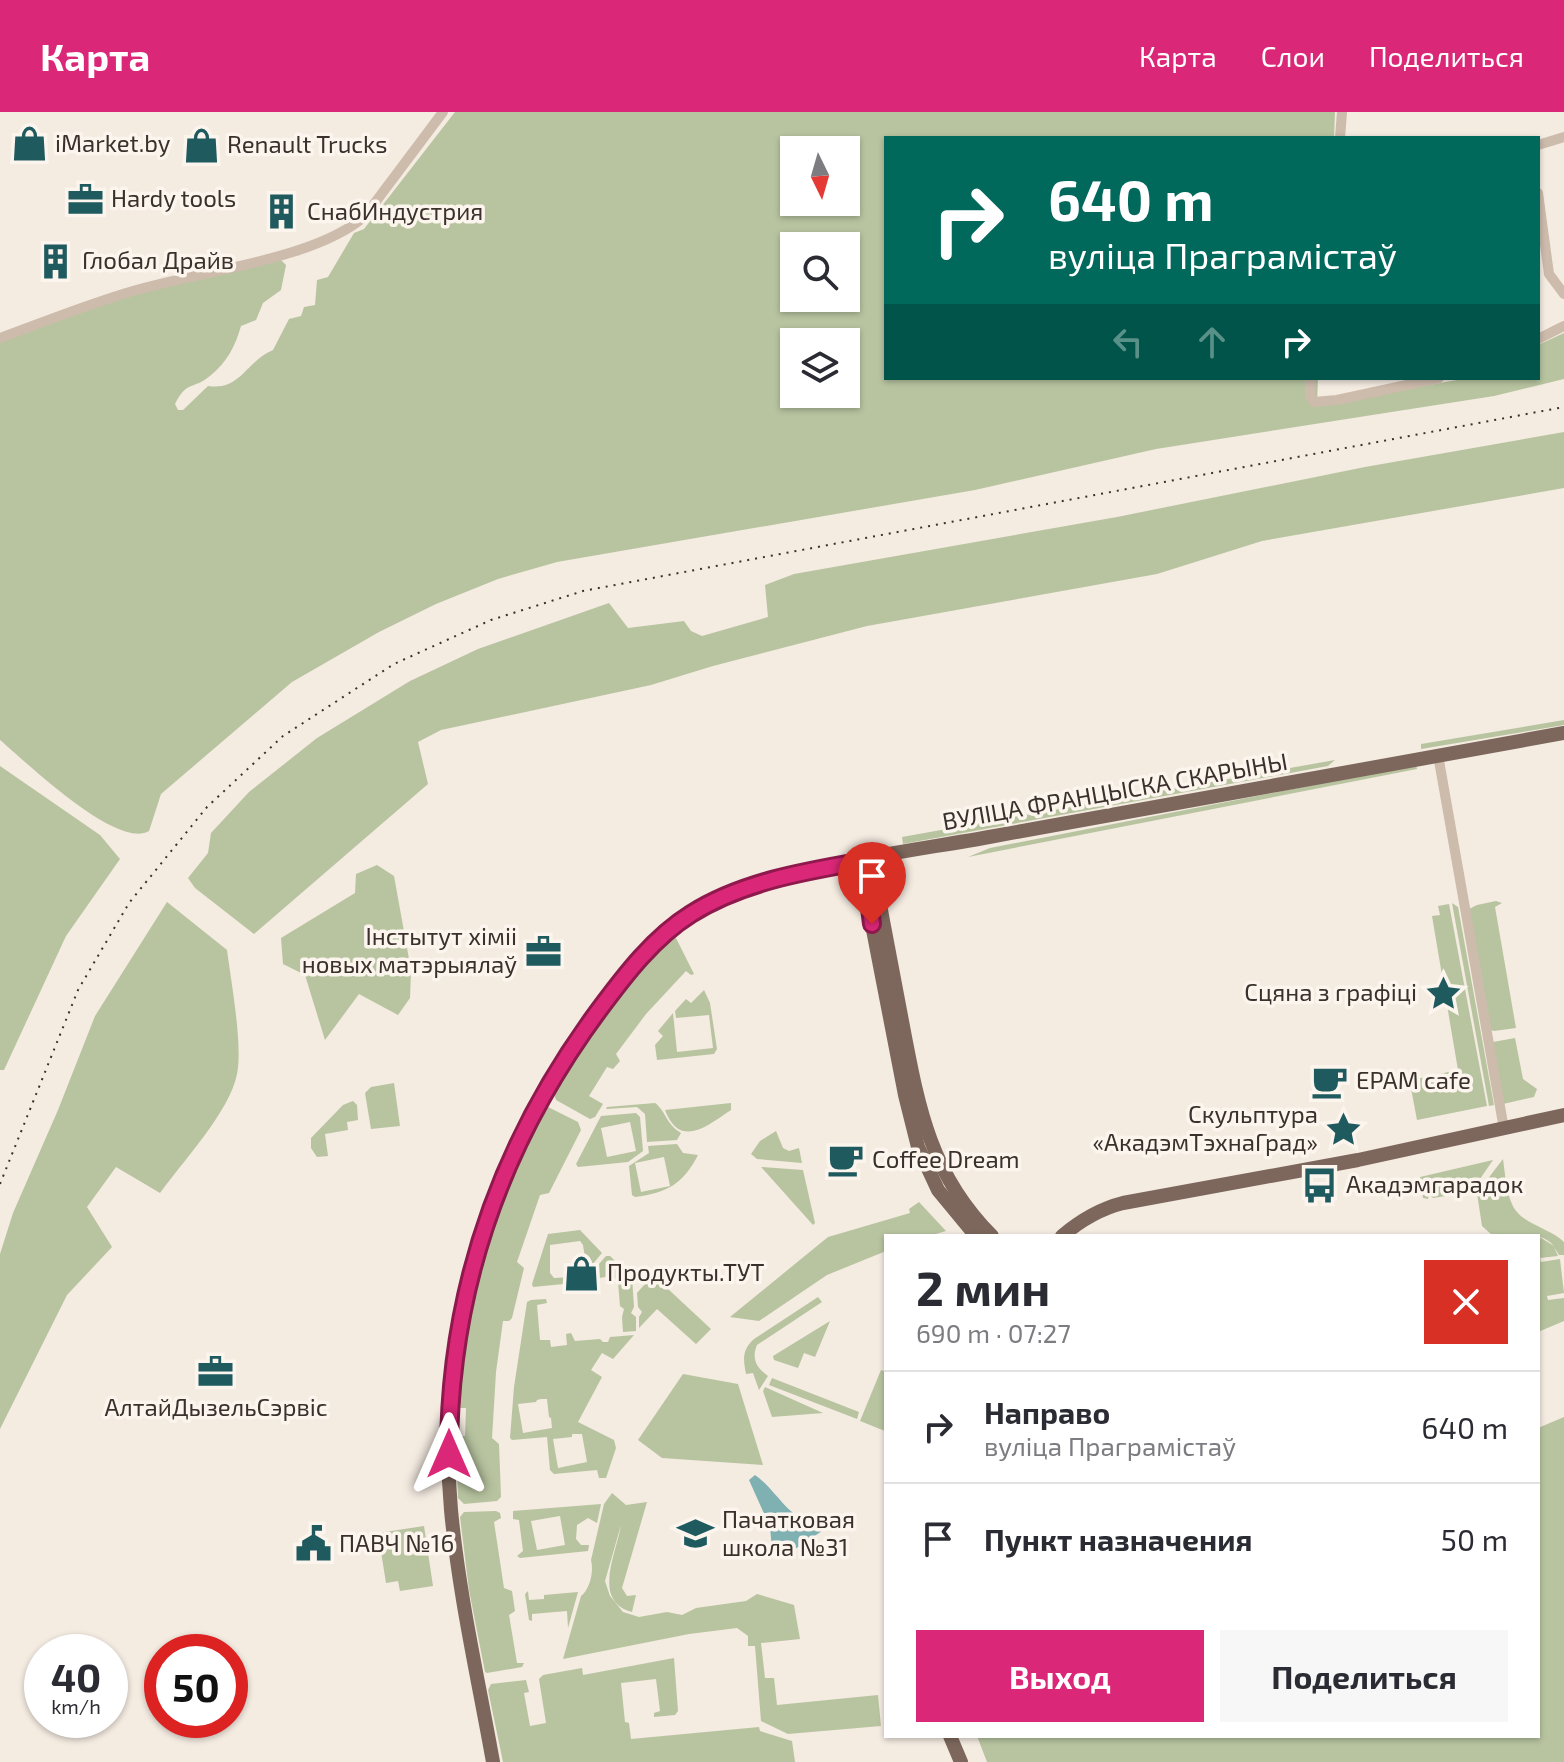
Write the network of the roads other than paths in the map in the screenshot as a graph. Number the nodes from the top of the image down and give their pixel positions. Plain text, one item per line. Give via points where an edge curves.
1 (443, 112) edge
2 (1342, 112) edge
3 (1340, 136) edge
4 (1564, 137) edge
5 (1540, 144) edge
6 (1540, 208) edge
7 (1564, 294) edge
8 (1564, 326) edge
9 (0, 338) edge
10 (1540, 338) edge
11 (1310, 380) edge
12 (1430, 380) edge
13 (1564, 733) edge
14 (1438, 755) junction
15 (864, 861) junction
16 (1564, 1115) edge
17 (1504, 1129) junction
18 (974, 1234) edge
19 (990, 1234) edge
20 (1064, 1234) edge
21 (951, 1738) edge
22 (493, 1762) edge
23 (961, 1762) edge

1 - 9 street via 352,228 301,248 133,291
2 - 3 street
4 - 5 street
6 - 7 street via 1549,274
8 - 10 street
11 - 12 street via 1314,402
13 - 14 main road, ВУЛІЦА ФРАНЦЫСКА СКАРЫНЫ
14 - 15 main road, ВУЛІЦА ФРАНЦЫСКА СКАРЫНЫ
14 - 17 street
15 - 18 main road via 867,899 918,1147 938,1190
15 - 19 main road via 877,889 930,1144 953,1190
15 - 22 main road, ВУЛІЦА ФРАНЦЫСКА СКАРЫНЫ via 785,877 724,897 677,924 622,978 594,1017 541,1097 505,1169 477,1249 459,1326 449,1418 455,1541
16 - 17 main road
17 - 20 main road via 1123,1203 1081,1220
21 - 23 main road

